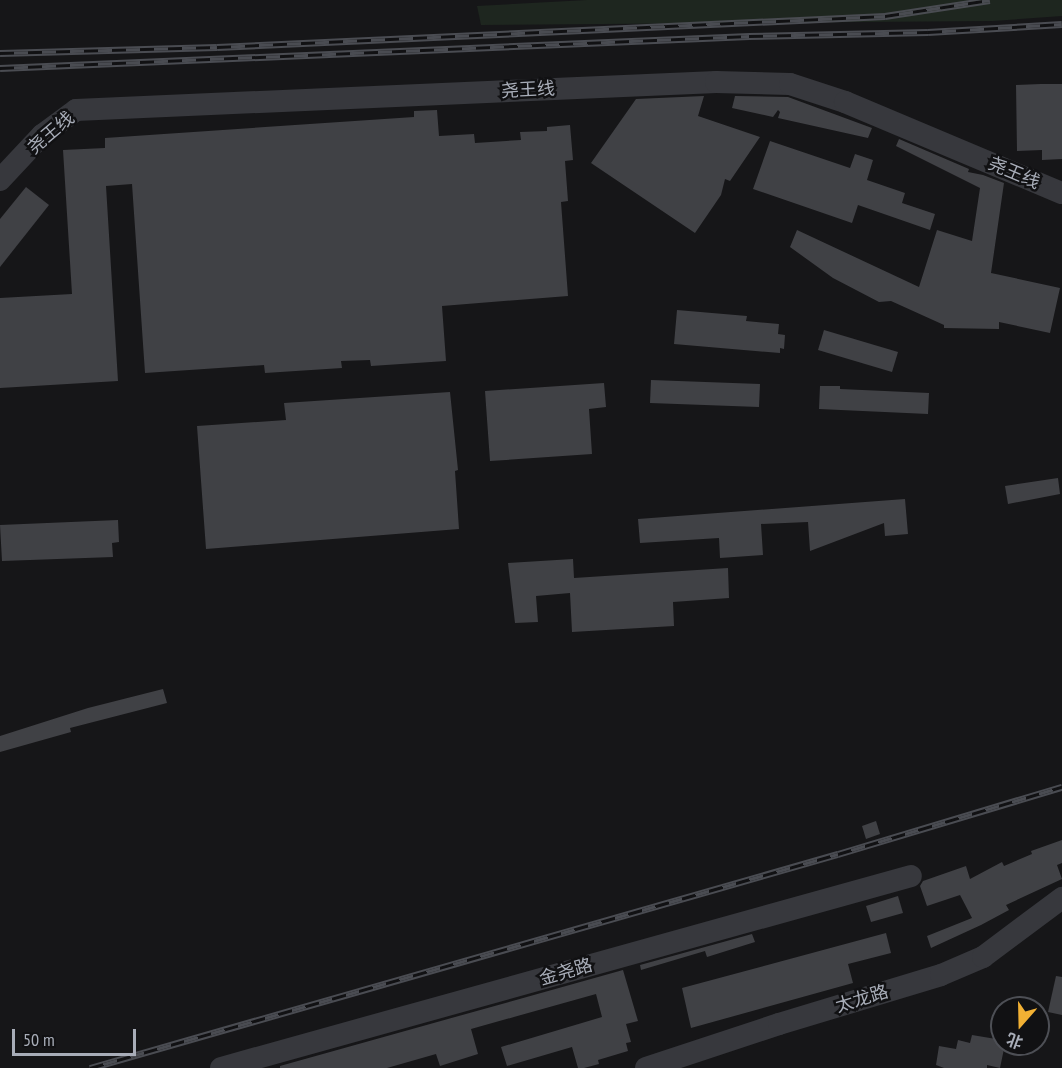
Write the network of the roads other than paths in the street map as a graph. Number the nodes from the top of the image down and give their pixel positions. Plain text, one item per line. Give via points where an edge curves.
1 (0, 180) edge
2 (1062, 193) edge
3 (911, 876) dead end
4 (1062, 898) edge
5 (221, 1068) edge
6 (646, 1068) edge

1 - 2 street, 尧王线 via 42,135 76,110 716,82 790,84 845,102
3 - 5 street, 金尧路
4 - 6 street, 太龙路 via 983,957 941,975

